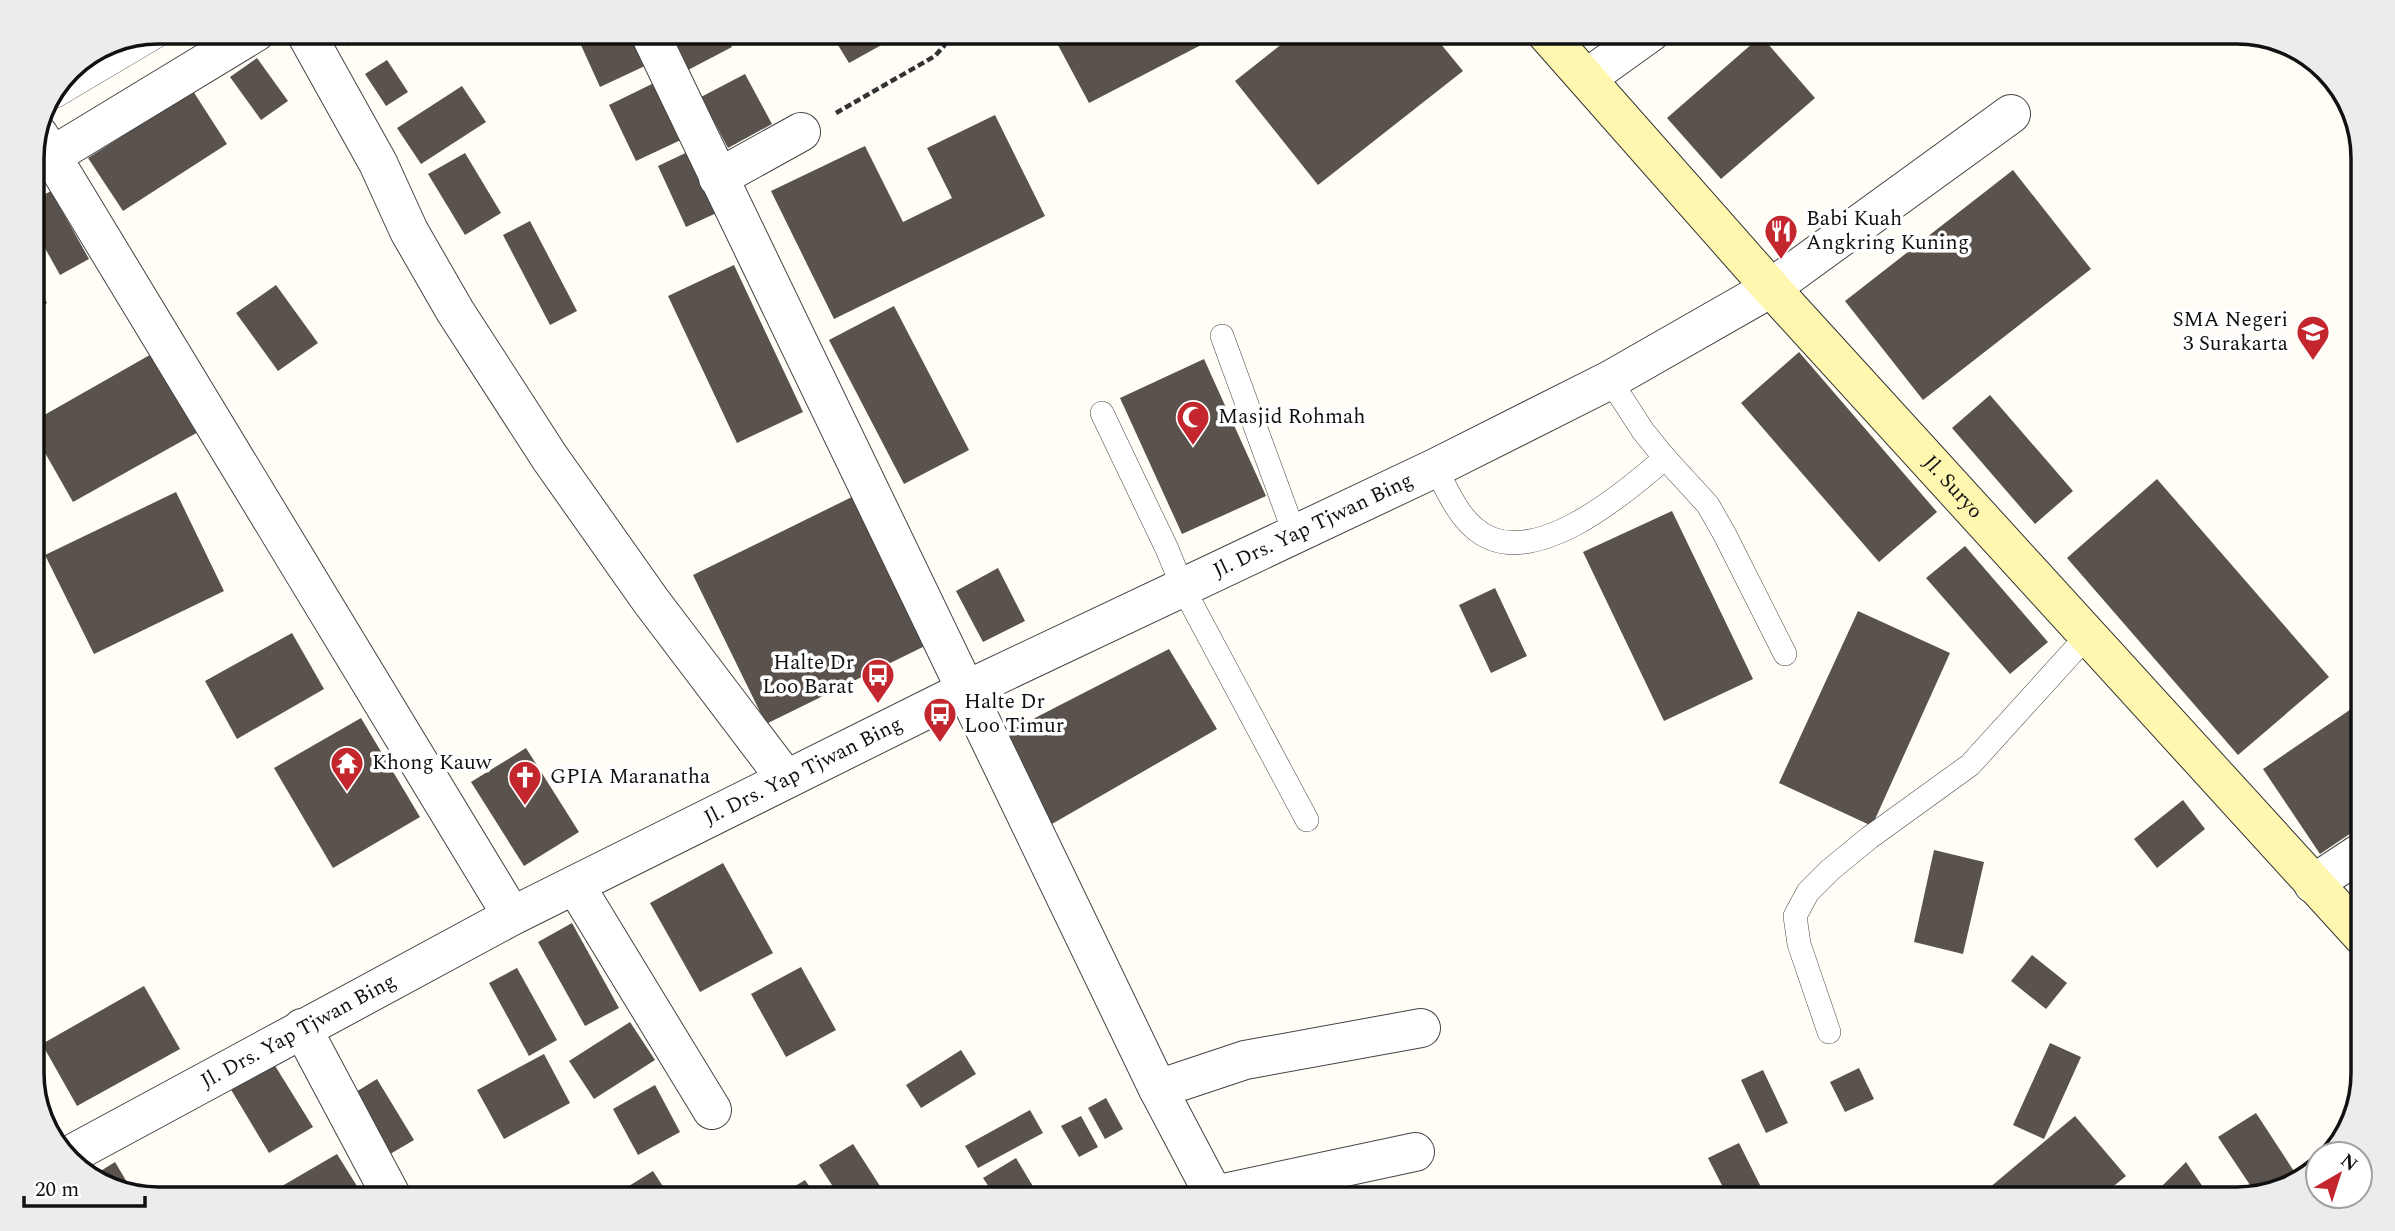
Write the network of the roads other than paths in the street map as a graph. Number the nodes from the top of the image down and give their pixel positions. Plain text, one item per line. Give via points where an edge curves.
1 (235, 44) edge
2 (311, 44) edge
3 (655, 44) edge
4 (1556, 44) edge
5 (1634, 44) edge
6 (141, 46) edge
7 (1587, 78) junction
8 (65, 91) edge
9 (2011, 114) dead end
10 (801, 132) road end
11 (44, 151) edge
12 (44, 159) edge
13 (719, 178) junction
14 (1771, 288) junction
15 (1222, 336) dead end
16 (1610, 380) junction
17 (1102, 413) dead end
18 (1665, 458) junction
19 (1435, 468) junction
20 (1295, 535) junction
21 (1183, 588) junction
22 (2088, 635) junction
23 (1785, 654) dead end
24 (966, 690) junction
25 (786, 779) junction
26 (1307, 820) dead end
27 (2351, 859) edge
28 (2313, 884) junction
29 (575, 885) junction
30 (512, 916) junction
31 (2351, 923) edge
32 (302, 1028) junction
33 (1421, 1028) dead end
34 (1829, 1032) dead end
35 (1158, 1089) junction
36 (712, 1110) dead end
37 (76, 1152) edge
38 (1415, 1152) dead end
39 (387, 1187) edge
40 (1210, 1187) edge
41 (1259, 1187) edge

1 - 11 street
2 - 25 street via 378,163 409,231 550,458
3 - 13 street
4 - 7 main road, Jl. Suryo
5 - 7 street
6 - 8 lane
7 - 14 main road, Jl. Suryo
9 - 14 street, Jl. Drs. Yap Tjwan Bing
10 - 13 street
12 - 30 street
13 - 24 street
14 - 16 street, Jl. Drs. Yap Tjwan Bing
14 - 22 main road, Jl. Suryo
15 - 20 lane
16 - 18 lane
16 - 19 street, Jl. Drs. Yap Tjwan Bing
17 - 21 lane
18 - 19 lane via 1608,505 1545,538 1519,544 1500,542 1473,528
18 - 23 lane via 1708,505
19 - 20 street, Jl. Drs. Yap Tjwan Bing
20 - 21 street, Jl. Drs. Yap Tjwan Bing
21 - 24 street, Jl. Drs. Yap Tjwan Bing
21 - 26 lane
22 - 28 main road, Jl. Suryo
22 - 34 lane via 1970,765 1869,838 1808,892 1795,916 1797,935
24 - 25 street, Jl. Drs. Yap Tjwan Bing
24 - 35 street
25 - 29 street, Jl. Drs. Yap Tjwan Bing
27 - 28 street
28 - 31 main road, Jl. Suryo
29 - 30 street, Jl. Drs. Yap Tjwan Bing
29 - 36 street
30 - 32 street, Jl. Drs. Yap Tjwan Bing
32 - 37 street, Jl. Drs. Yap Tjwan Bing
32 - 39 street
33 - 35 street via 1245,1060
35 - 40 street
38 - 41 street

